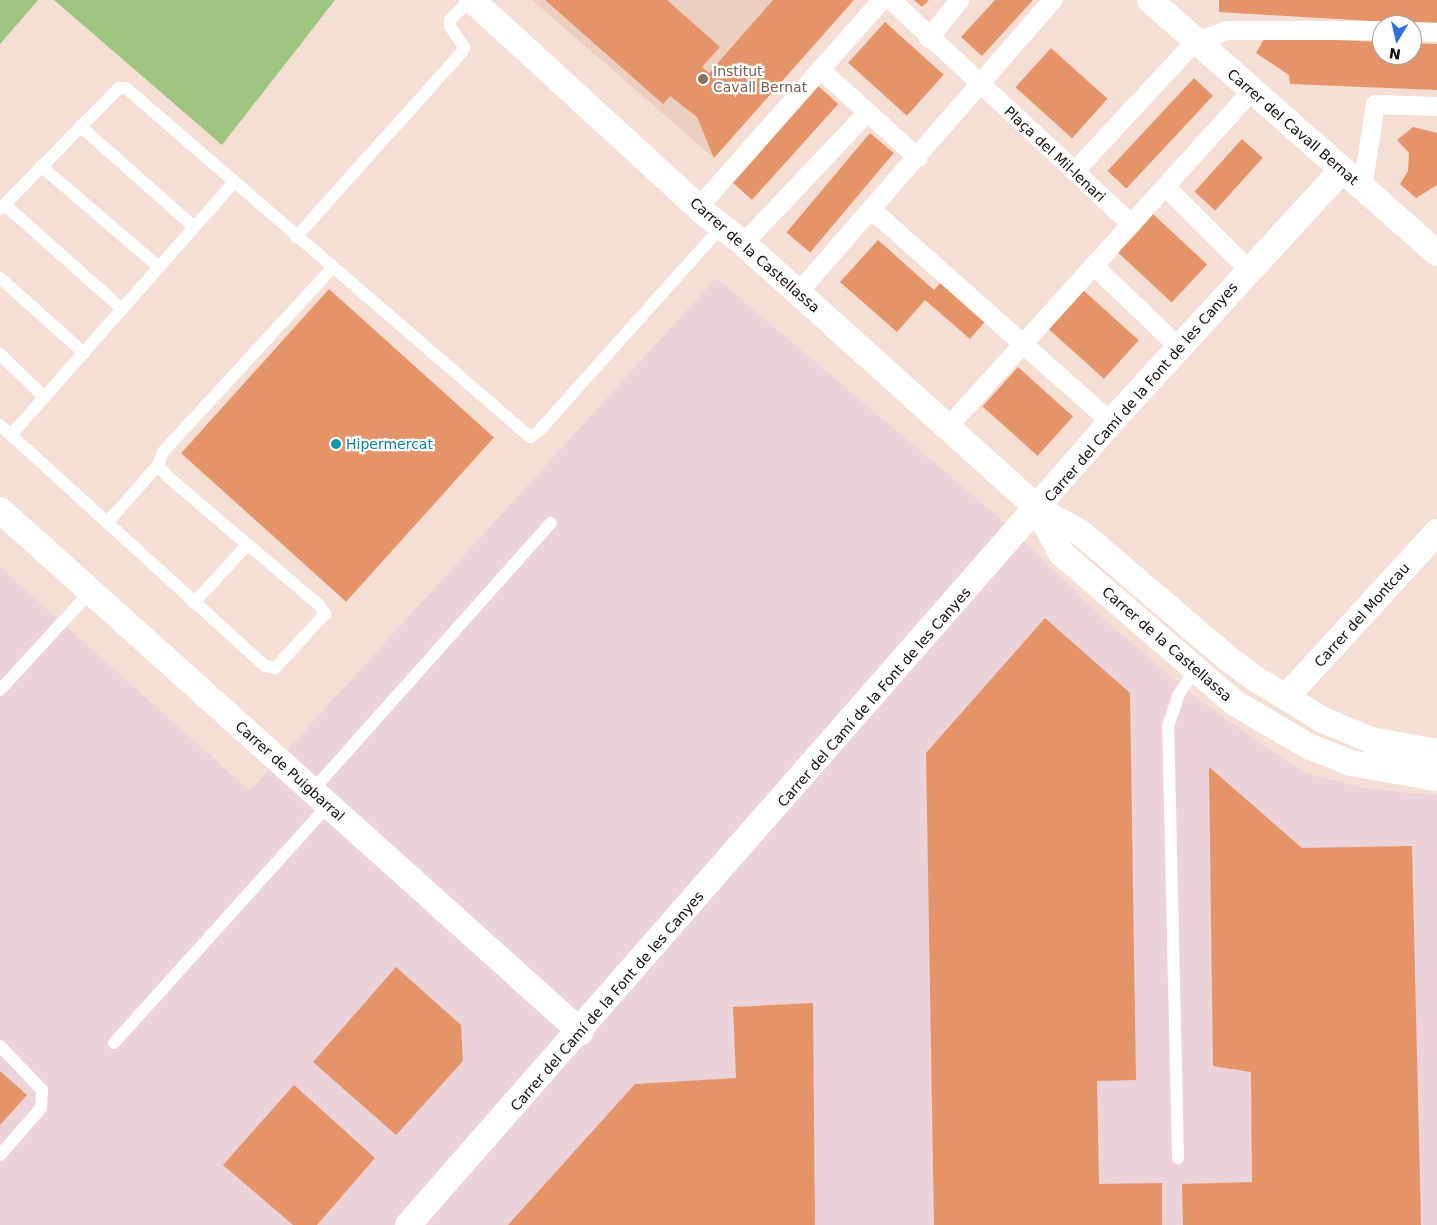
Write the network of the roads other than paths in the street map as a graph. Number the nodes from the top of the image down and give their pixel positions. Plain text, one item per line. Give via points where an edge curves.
1 (470, 0) edge
2 (881, 0) edge
3 (891, 0) edge
4 (959, 0) edge
5 (1052, 0) edge
6 (1160, 3) edge
7 (1372, 30) edge
8 (1422, 31) edge
9 (1437, 32) edge
10 (928, 38) junction
11 (1195, 41) junction
12 (821, 70) junction
13 (979, 85) junction
14 (1252, 90) junction
15 (1437, 106) edge
16 (867, 112) junction
17 (80, 126) junction
18 (917, 157) junction
19 (41, 166) junction
20 (1342, 170) junction
21 (1074, 171) junction
22 (233, 183) junction
23 (1165, 186) junction
24 (1362, 187) junction
25 (2, 207) edge
26 (698, 207) junction
27 (871, 209) junction
28 (1131, 224) junction
29 (722, 226) junction
30 (194, 227) junction
31 (296, 237) junction
32 (743, 243) junction
33 (1437, 253) edge
34 (1094, 265) junction
35 (159, 267) junction
36 (332, 268) junction
37 (1249, 270) junction
38 (0, 278) edge
39 (798, 292) junction
40 (122, 309) junction
41 (1023, 343) junction
42 (1180, 348) junction
43 (84, 353) junction
44 (0, 354) edge
45 (44, 397) junction
46 (1111, 422) junction
47 (0, 425) edge
48 (948, 426) junction
49 (11, 435) junction
50 (158, 465) junction
51 (0, 510) edge
52 (1038, 510) junction
53 (551, 522) dead end
54 (107, 523) junction
55 (1437, 532) edge
56 (247, 545) junction
57 (90, 592) junction
58 (194, 603) junction
59 (1195, 670) junction
60 (0, 690) edge
61 (1286, 698) junction
62 (1437, 752) edge
63 (1437, 778) edge
64 (320, 798) junction
65 (581, 1032) junction
66 (114, 1043) dead end
67 (0, 1046) edge
68 (0, 1155) edge
69 (1178, 1158) dead end
70 (408, 1225) edge

1 - 26 street, Carrer de la Castellassa
1 - 31 lane via 450,20 450,26 464,47 462,52
2 - 12 street
3 - 10 street, Plaça del Mil-lenari
4 - 10 street
5 - 13 street
6 - 11 street, Carrer del Cavall Bernat
7 - 11 street via 1227,30
8 - 9 street
10 - 13 street, Plaça del Mil-lenari
11 - 14 street, Carrer del Cavall Bernat
11 - 21 street
12 - 16 street
12 - 26 street
13 - 18 street
13 - 21 street, Plaça del Mil-lenari
14 - 20 street, Carrer del Cavall Bernat
14 - 23 street
15 - 24 street via 1375,104
16 - 18 street
16 - 32 street
17 - 19 lane
17 - 22 lane via 119,88 126,88
17 - 30 lane
18 - 27 street
19 - 25 lane
19 - 35 lane
20 - 24 street, Carrer del Cavall Bernat
20 - 37 street, Carrer del Camí de la Font de les Canyes
21 - 28 street, Plaça del Mil-lenari
22 - 30 lane
22 - 31 lane
23 - 28 street
23 - 37 street
24 - 33 street, Carrer del Cavall Bernat
25 - 40 lane
26 - 29 street, Carrer de la Castellassa
27 - 39 street
27 - 41 street
28 - 34 street
29 - 32 street, Carrer de la Castellassa
29 - 36 lane via 538,432 530,437
30 - 35 lane
31 - 36 lane
32 - 39 street, Carrer de la Castellassa
34 - 41 street
34 - 42 street
35 - 40 lane
36 - 50 lane via 163,452
37 - 42 street, Carrer del Camí de la Font de les Canyes
38 - 43 lane
39 - 48 street, Carrer de la Castellassa
40 - 43 lane
41 - 46 street
41 - 48 street
42 - 46 street, Carrer del Camí de la Font de les Canyes
43 - 45 lane
44 - 45 lane
45 - 49 lane
46 - 52 street, Carrer del Camí de la Font de les Canyes
47 - 49 lane
48 - 52 street, Carrer de la Castellassa
49 - 54 lane
50 - 54 lane
50 - 56 lane
51 - 57 street, Carrer de Puigbarral
52 - 59 street, Carrer de la Castellassa via 1061,553
52 - 61 street, Carrer de la Castellassa via 1081,533 1225,656
52 - 65 street, Carrer del Camí de la Font de les Canyes
53 - 64 lane
54 - 58 lane
55 - 61 street, Carrer del Montcau
56 - 58 lane
56 - 58 lane via 319,605 325,614 275,668 265,666
57 - 60 lane
57 - 64 street, Carrer de Puigbarral
59 - 63 street, Carrer de la Castellassa via 1235,703 1308,746 1351,763
59 - 69 lane via 1178,694 1168,726
61 - 62 street, Carrer de la Castellassa via 1323,720 1371,740
64 - 65 street, Carrer de Puigbarral
64 - 66 lane
65 - 70 street, Carrer del Camí de la Font de les Canyes
67 - 68 lane via 42,1090 41,1108

